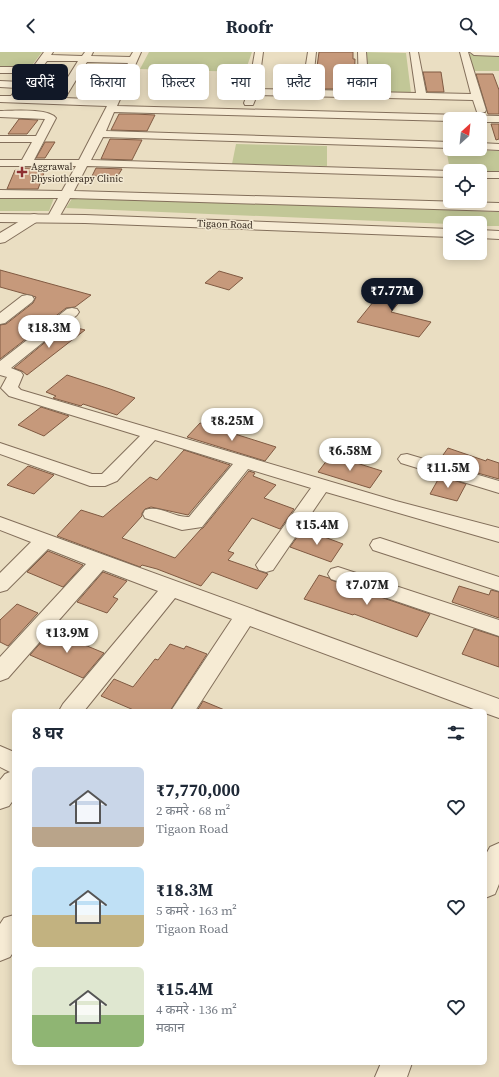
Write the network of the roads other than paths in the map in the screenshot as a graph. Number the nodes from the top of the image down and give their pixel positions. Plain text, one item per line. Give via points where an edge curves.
1 (259, 52) edge
2 (312, 52) edge
3 (362, 52) edge
4 (414, 52) edge
5 (464, 52) edge
6 (474, 52) edge
7 (499, 53) edge
8 (47, 55) edge
9 (86, 55) edge
10 (135, 56) edge
11 (40, 64) edge
12 (257, 64) edge
13 (311, 64) edge
14 (363, 64) edge
15 (0, 70) edge
16 (12, 70) edge
17 (0, 84) edge
18 (12, 84) edge
19 (391, 95) edge
20 (422, 96) junction
21 (477, 97) junction
22 (0, 99) edge
23 (12, 100) edge
24 (13, 100) edge
25 (250, 100) edge
26 (58, 101) junction
27 (111, 106) junction
28 (481, 112) edge
29 (246, 113) junction
30 (0, 114) edge
31 (335, 115) junction
32 (443, 118) edge
33 (487, 119) edge
34 (499, 119) edge
35 (99, 134) junction
36 (0, 139) edge
37 (38, 139) junction
38 (443, 145) edge
39 (487, 146) edge
40 (499, 147) edge
41 (335, 149) junction
42 (0, 162) edge
43 (26, 163) junction
44 (82, 163) junction
45 (335, 170) junction
46 (443, 174) edge
47 (487, 175) edge
48 (499, 175) edge
49 (336, 192) junction
50 (0, 194) edge
51 (66, 194) junction
52 (499, 207) edge
53 (0, 214) edge
54 (54, 216) junction
55 (0, 218) edge
56 (34, 218) junction
57 (443, 228) edge
58 (487, 230) edge
59 (499, 230) edge
60 (443, 233) edge
61 (487, 234) edge
62 (499, 235) edge
63 (0, 239) edge
64 (28, 299) dead end
65 (72, 312) dead end
66 (0, 320) edge
67 (0, 369) edge
68 (151, 434) junction
69 (0, 448) edge
70 (407, 459) dead end
71 (244, 462) junction
72 (322, 485) junction
73 (499, 487) edge
74 (152, 514) dead end
75 (0, 523) edge
76 (499, 535) edge
77 (44, 541) junction
78 (380, 545) dead end
79 (99, 562) junction
80 (266, 565) dead end
81 (338, 574) dead end
82 (499, 584) edge
83 (0, 585) edge
84 (171, 589) junction
85 (246, 615) junction
86 (499, 628) edge
87 (0, 672) edge
88 (73, 709) edge
89 (184, 709) edge
90 (499, 709) edge
91 (0, 756) edge
92 (12, 762) edge
93 (12, 783) edge
94 (0, 798) edge
95 (499, 855) edge
96 (487, 881) edge
97 (12, 931) edge
98 (0, 947) edge
99 (396, 1065) edge
100 (391, 1077) edge

1 - 12 street
2 - 13 street
3 - 14 street
4 - 20 street
5 - 21 street
6 - 7 street
8 - 9 street
8 - 11 street
9 - 10 street
9 - 26 street
10 - 27 street
15 - 16 street
17 - 18 street
19 - 20 street
20 - 21 street
21 - 28 street
22 - 23 street
24 - 26 street
25 - 29 street
26 - 27 street
27 - 29 street
27 - 35 street
29 - 31 street
30 - 37 street via 50,116
31 - 32 street
31 - 41 street
33 - 34 street
35 - 41 street
35 - 44 street
36 - 37 street
37 - 43 street
38 - 41 street
39 - 40 street
41 - 45 street
42 - 43 street
43 - 44 street
44 - 45 street
44 - 51 street
45 - 46 street
45 - 49 street
47 - 48 street
49 - 51 street
49 - 52 street
50 - 51 street
51 - 54 street
53 - 54 street
54 - 56 street, Tigaon Road
54 - 57 street
54 - 60 street, Tigaon Road
55 - 56 street, Tigaon Road
56 - 63 street
58 - 59 street
61 - 62 street
64 - 66 street
65 - 67 street
67 - 68 street via 15,375 9,388 15,393
68 - 69 street via 111,477 105,480 90,480
68 - 71 street
70 - 73 street
71 - 72 street
71 - 74 street via 195,523 182,524
72 - 76 street
72 - 80 street
75 - 77 street
77 - 79 street
77 - 83 street
78 - 82 street
79 - 84 street
79 - 87 street
81 - 86 street
84 - 85 street
84 - 88 street
85 - 89 street
85 - 90 street
91 - 92 street
93 - 94 street
95 - 96 street
97 - 98 street
99 - 100 street

